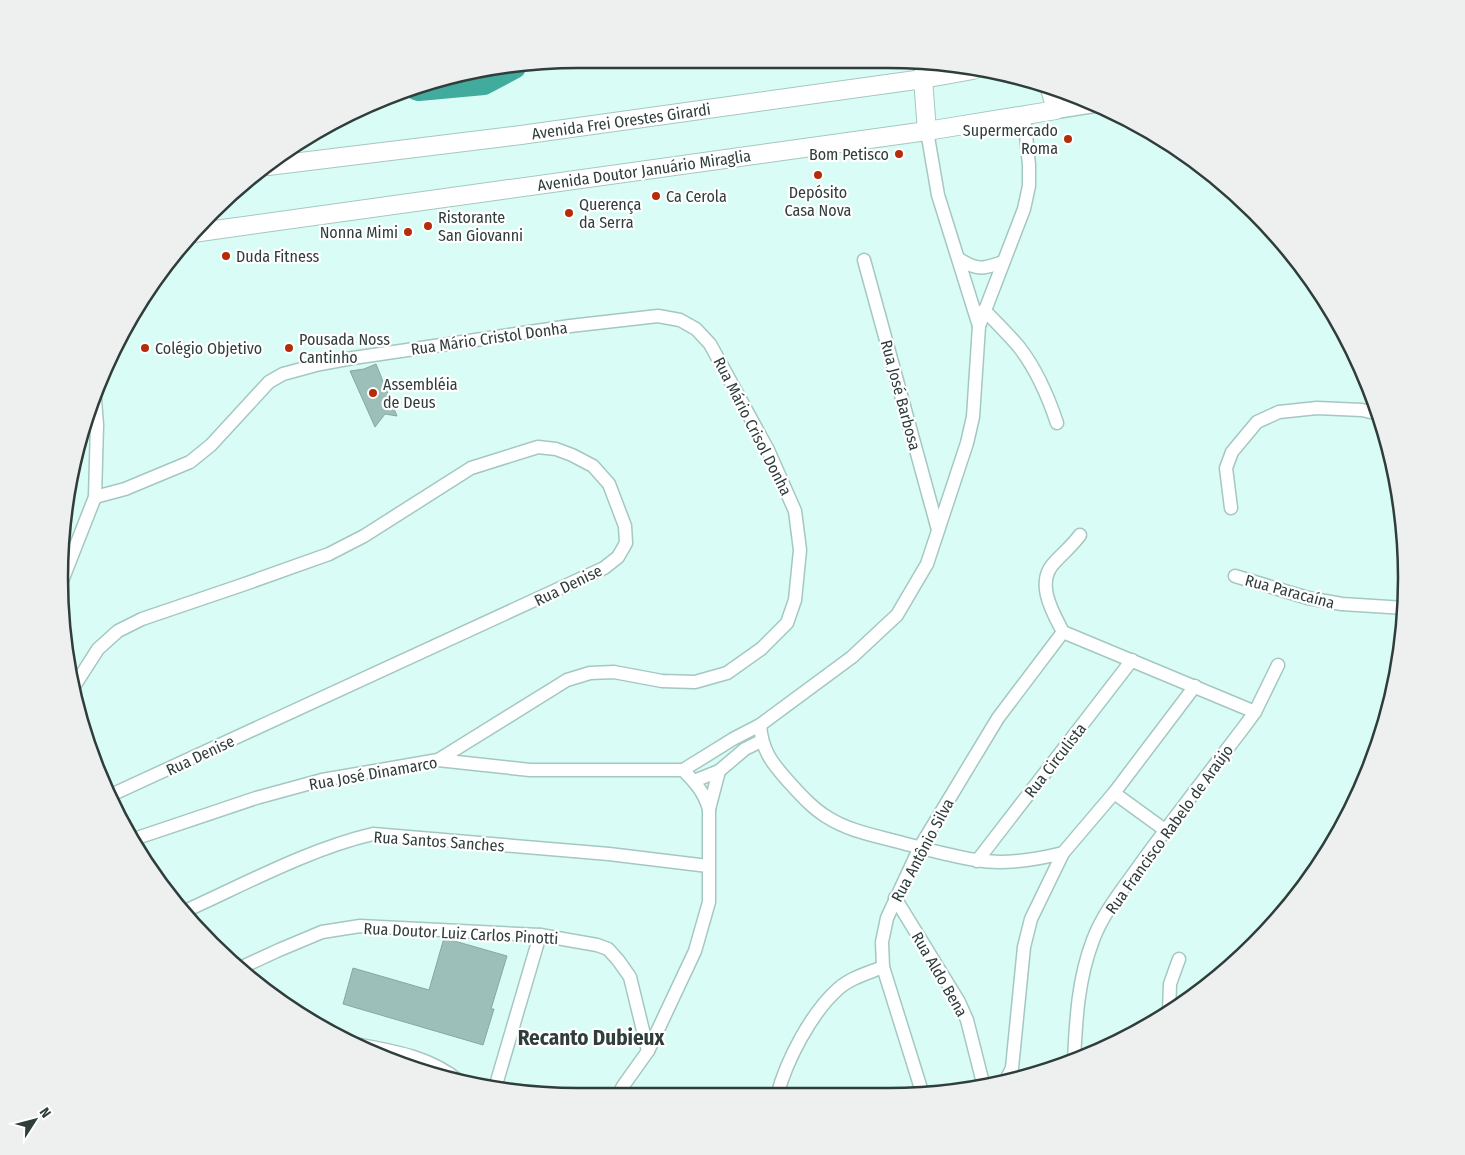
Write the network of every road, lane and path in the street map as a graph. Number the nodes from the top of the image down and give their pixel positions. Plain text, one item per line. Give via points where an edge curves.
1 (924, 69) edge
2 (959, 73) edge
3 (923, 80) junction
4 (1052, 95) edge
5 (1082, 106) edge
6 (1056, 110) junction
7 (1024, 115) junction
8 (927, 131) junction
9 (278, 165) edge
10 (203, 232) edge
11 (959, 259) junction
12 (864, 260) dead end
13 (1003, 262) junction
14 (984, 310) junction
15 (658, 316) joint
16 (979, 326) junction
17 (96, 411) edge
18 (1369, 412) edge
19 (1057, 423) dead end
20 (95, 497) junction
21 (1231, 508) dead end
22 (938, 530) junction
23 (1080, 535) dead end
24 (68, 565) edge
25 (1235, 576) dead end
26 (1396, 607) edge
27 (1063, 632) junction
28 (1132, 660) junction
29 (1278, 665) dead end
30 (78, 680) edge
31 (1194, 686) junction
32 (1255, 712) junction
33 (760, 724) junction
34 (761, 741) junction
35 (438, 760) junction
36 (683, 770) junction
37 (720, 771) junction
38 (694, 780) junction
39 (1114, 792) junction
40 (115, 793) edge
41 (709, 809) junction
42 (1165, 830) junction
43 (139, 837) edge
44 (920, 848) junction
45 (1063, 853) junction
46 (977, 860) junction
47 (708, 866) junction
48 (896, 898) junction
49 (190, 909) edge
50 (540, 935) junction
51 (1179, 959) dead end
52 (246, 965) edge
53 (883, 967) junction
54 (1169, 1003) edge
55 (382, 1049) edge
56 (648, 1051) junction
57 (1074, 1052) edge
58 (439, 1068) edge
59 (1010, 1072) edge
60 (982, 1079) edge
61 (497, 1081) edge
62 (920, 1086) edge
63 (622, 1088) edge
64 (779, 1088) edge

1 - 3 main road
2 - 3 main road, Avenida Frei Orestes Girardi
3 - 8 main road
3 - 9 main road, Avenida Frei Orestes Girardi
4 - 6 main road
5 - 6 street, Avenida Doutor Januário Miraglia
6 - 7 main road, Avenida Doutor Januário Miraglia
7 - 8 main road, Avenida Doutor Januário Miraglia
7 - 13 street via 1029,186 1024,209
8 - 10 main road, Avenida Doutor Januário Miraglia
8 - 11 street via 938,195
11 - 13 street via 979,268
11 - 16 street
12 - 22 street, Rua José Barbosa
13 - 14 street
14 - 16 street
14 - 19 street via 1018,347 1033,369
15 - 20 street, Rua Mário Cristol Donha via 353,358 283,374 269,382 212,446 190,462 125,489
15 - 35 street, Rua Mário Crisol Donha via 680,320 696,328 710,344 768,450 795,510 800,550 795,600 787,623 761,649 728,673 695,682 662,681 614,672 590,672 567,680
16 - 22 street via 973,417
17 - 20 street
18 - 21 street via 1317,408 1279,412 1257,422 1232,452 1226,468
20 - 24 street
22 - 33 street via 927,564 897,614 852,657
23 - 27 street via 1053,564 1045,581 1047,598
25 - 26 street, Rua Paracaína via 1308,598
27 - 28 street
27 - 44 street, Rua Antônio Silva via 998,718
28 - 31 street
28 - 46 street, Rua Circulista
29 - 32 street, Rua Francisco Rabelo de Araújo
30 - 40 street, Rua Denise via 98,649 118,631 142,619 328,554 364,536 471,468 538,447 556,449 593,466 609,484 626,526 626,543 618,557 604,568
31 - 32 street
31 - 39 street
32 - 42 street, Rua Francisco Rabelo de Araújo
33 - 34 street
33 - 36 street
34 - 37 street via 745,749
34 - 44 street via 782,774 827,817 850,828
35 - 36 street, Rua José Dinamarco via 530,770
35 - 43 street, Rua José Dinamarco via 322,780 256,798
36 - 38 street
37 - 38 street
37 - 41 street
38 - 41 street
39 - 42 street
39 - 45 street
41 - 47 street
42 - 57 street, Rua Francisco Rabelo de Araújo via 1108,910 1093,939 1082,972
44 - 46 street
44 - 48 street, Rua Antônio Silva
45 - 46 street via 1040,859
45 - 59 street via 1031,919 1024,947
47 - 49 street, Rua Santos Sanches via 609,854 373,834 319,850
47 - 56 street via 709,902 695,951
48 - 53 street, Rua Antônio Silva via 887,918 882,942
48 - 60 street, Rua Aldo Bena via 959,1002 967,1020
50 - 52 street, Rua Doutor Luiz Carlos Pinotti via 360,926 322,932
50 - 56 street, Rua Doutor Luiz Carlos Pinotti via 608,949 630,977
50 - 61 street
51 - 54 street via 1170,984
53 - 62 street, Rua Antônio Silva
53 - 64 street via 838,988 801,1036
55 - 58 street via 409,1054
56 - 63 street

